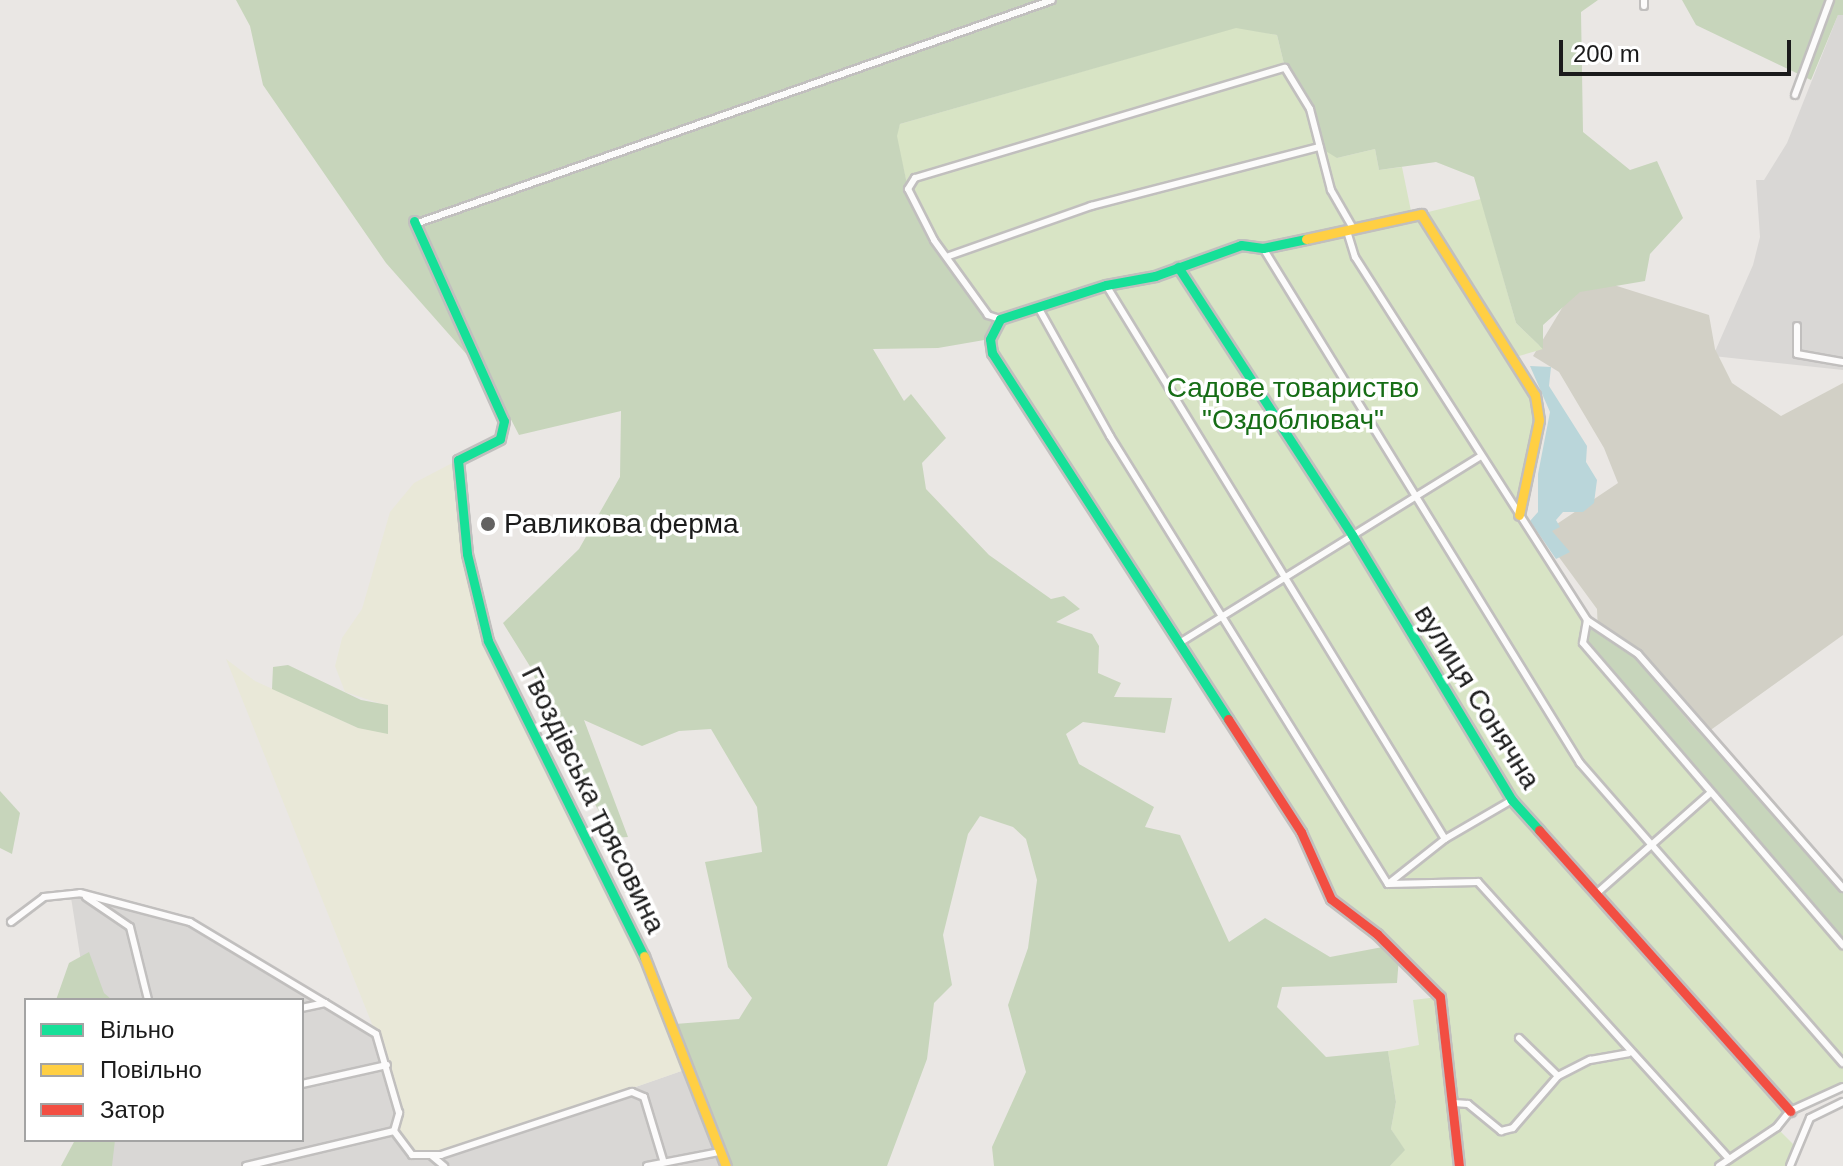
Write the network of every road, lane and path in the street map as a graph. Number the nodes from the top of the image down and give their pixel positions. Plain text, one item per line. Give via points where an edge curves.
1 (1052, 0) edge
2 (1830, 0) edge
3 (1795, 95) dead end
4 (1319, 147) junction
5 (415, 222) joint
6 (1350, 231) junction
7 (1263, 248) junction
8 (949, 256) junction
9 (1178, 267) junction
10 (1106, 285) junction
11 (1038, 307) junction
12 (1000, 319) junction
13 (1797, 326) dead end
14 (1843, 362) edge
15 (1481, 456) junction
16 (1416, 497) junction
17 (1519, 515) junction
18 (1352, 535) junction
19 (1285, 576) junction
20 (1220, 615) junction
21 (1587, 620) junction
22 (1181, 642) junction
23 (1709, 794) junction
24 (1512, 800) junction
25 (1445, 839) junction
26 (1652, 845) junction
27 (1388, 884) junction
28 (1843, 888) edge
29 (80, 893) junction
30 (1596, 894) junction
31 (11, 922) dead end
32 (1843, 945) edge
33 (148, 998) edge
34 (325, 1003) junction
35 (304, 1008) edge
36 (1519, 1038) dead end
37 (1628, 1053) junction
38 (1843, 1063) edge
39 (387, 1065) junction
40 (1558, 1076) junction
41 (304, 1084) edge
42 (1843, 1087) edge
43 (1843, 1102) edge
44 (1454, 1103) junction
45 (1790, 1111) junction
46 (394, 1130) junction
47 (719, 1152) junction
48 (412, 1155) junction
49 (432, 1156) junction
50 (1729, 1159) junction
51 (663, 1160) junction
52 (246, 1166) edge
53 (413, 1166) edge
54 (444, 1166) edge
55 (647, 1166) edge
56 (726, 1166) edge
57 (1459, 1166) edge
58 (1719, 1166) edge
59 (1790, 1166) edge

1 - 5 street
2 - 3 street
4 - 6 street
4 - 8 street via 1091,206
4 - 8 street via 1310,109 1285,68 915,178 908,189 934,240
5 - 47 street, Гвоздівська трясовина via 504,421 500,439 458,460 467,554 488,641 633,931 675,1024
6 - 7 street
6 - 15 street via 1355,257
6 - 17 street via 1421,214 1535,395 1539,420
7 - 9 street via 1241,245
7 - 16 street
8 - 12 street via 988,315
9 - 10 street
9 - 18 street, вулиця Сонячна
10 - 11 street
10 - 19 street
11 - 12 street
11 - 20 street
12 - 22 street via 990,339 992,353
13 - 14 street via 1794,348 1802,358
15 - 16 street
15 - 17 street
16 - 18 street
16 - 26 street via 1580,763
17 - 21 street
18 - 19 street
18 - 24 street, вулиця Сонячна
19 - 20 street
19 - 25 street
20 - 22 street
20 - 27 street
21 - 23 street via 1583,643
21 - 28 street via 1638,654
22 - 44 street via 1301,832 1331,899 1377,934 1440,997
23 - 26 street
23 - 32 street
24 - 25 street
24 - 30 street, вулиця Сонячна
25 - 27 street
26 - 30 street
26 - 38 street
27 - 37 street via 1478,882
29 - 31 street via 44,897
29 - 33 street via 130,927
29 - 34 street via 190,922
30 - 45 street, вулиця Сонячна
34 - 35 street
34 - 39 street via 376,1034
36 - 40 street
37 - 40 street via 1590,1060
37 - 50 street
39 - 41 street
39 - 46 street via 399,1113
40 - 44 street via 1513,1128 1501,1131 1468,1104
42 - 45 street
43 - 59 street via 1810,1118
44 - 57 street
45 - 50 street via 1777,1127
46 - 48 street
46 - 52 street
47 - 51 street
47 - 56 street, Гвоздівська трясовина
48 - 49 street
48 - 53 street
49 - 51 street via 632,1092 644,1097
49 - 54 street
50 - 58 street
51 - 55 street

